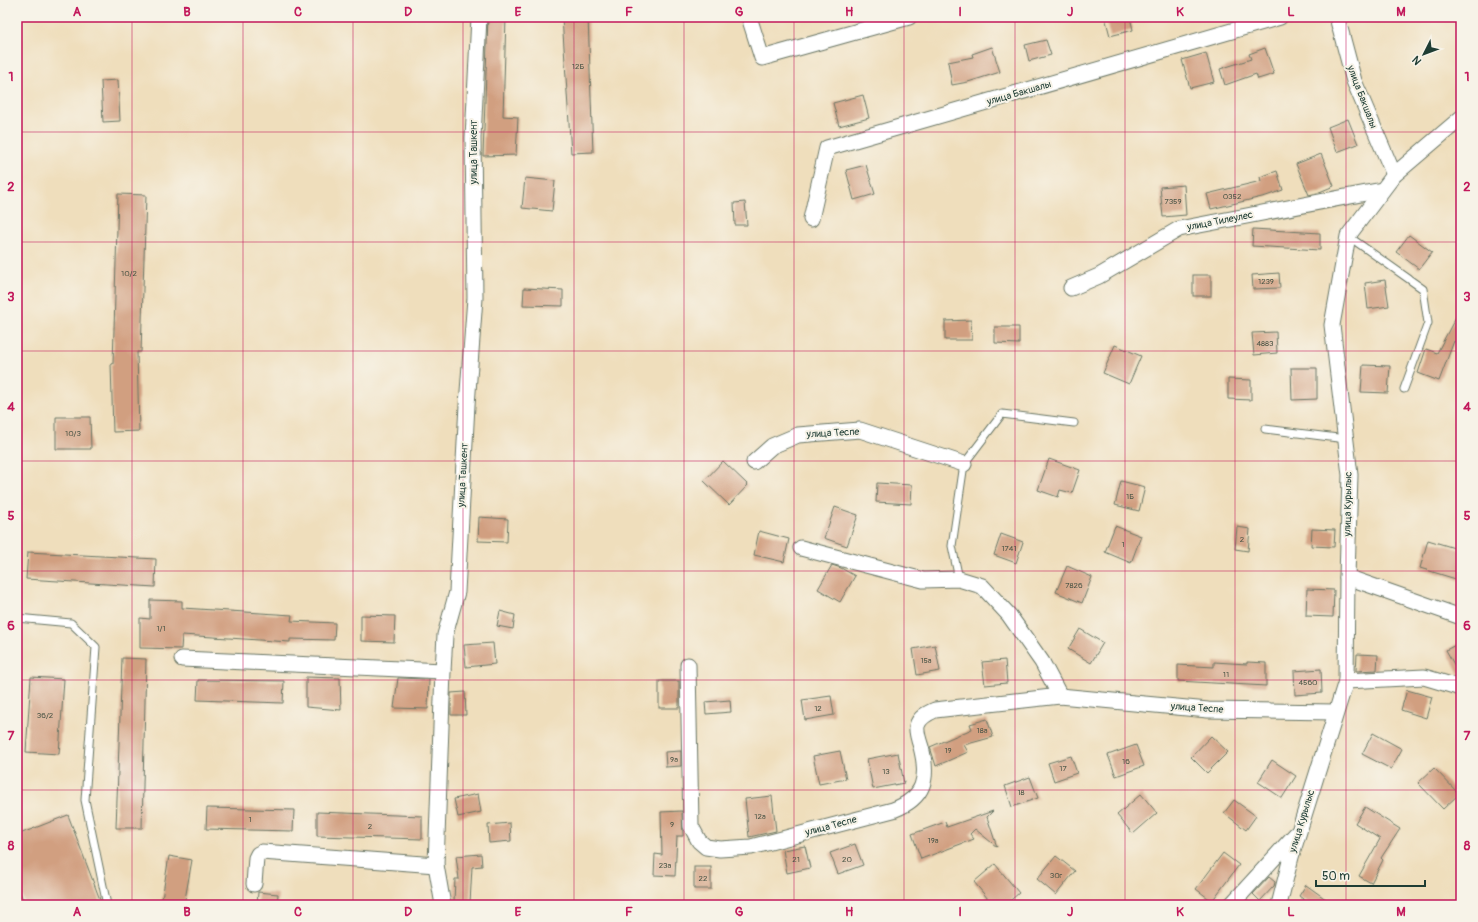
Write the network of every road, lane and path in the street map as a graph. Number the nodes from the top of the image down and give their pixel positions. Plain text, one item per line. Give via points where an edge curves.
1 (479, 17) edge
2 (749, 17) edge
3 (909, 17) edge
4 (1280, 17) edge
5 (1337, 17) edge
6 (1461, 118) edge
7 (1394, 175) junction
8 (1382, 190) junction
9 (811, 218) dead end
10 (1348, 236) junction
11 (1072, 288) dead end
12 (1404, 389) dead end
13 (1074, 423) dead end
14 (1266, 429) dead end
15 (1346, 439) junction
16 (754, 462) dead end
17 (964, 464) junction
18 (801, 548) dead end
19 (1347, 577) junction
20 (959, 579) junction
21 (1461, 617) edge
22 (17, 618) edge
23 (182, 659) dead end
24 (688, 665) dead end
25 (443, 671) junction
26 (1346, 681) junction
27 (1461, 688) edge
28 (1060, 696) junction
29 (1335, 712) junction
30 (1299, 830) junction
31 (436, 865) junction
32 (254, 884) dead end
33 (107, 905) edge
34 (443, 905) edge
35 (1231, 905) edge
36 (1279, 905) edge

1 - 25 street, улица Ташкент via 473,138 475,298 457,592 445,635
2 - 3 street via 762,58
4 - 9 street, улица Бакшалы via 828,148
5 - 7 street, улица Бакшалы via 1354,81
6 - 7 street, улица Курылыс
7 - 8 street, улица Курылыс
8 - 10 street, улица Курылыс
8 - 11 street, улица Тилеулес via 1179,229 1100,276
10 - 12 lane via 1423,289 1428,323
10 - 15 street, улица Курылыс via 1332,325
13 - 17 lane via 1002,414
14 - 15 lane
15 - 19 street, улица Курылыс via 1350,475
16 - 17 street, улица Теспе via 772,446 798,435 860,430
17 - 20 lane via 952,546
18 - 20 street via 923,580
19 - 21 street
19 - 26 street, улица Курылыс
20 - 28 street via 982,586 1009,615 1042,662
22 - 33 lane via 71,623 96,647 85,800
23 - 25 street
24 - 28 street, улица Теспе via 691,826 698,842 706,847 720,849 751,847 906,805 915,798 922,787 925,774 917,725 926,714 935,710
25 - 31 street, улица Ташкент
26 - 27 street via 1424,677
26 - 29 street, улица Курылыс
28 - 29 street, улица Теспе via 1208,710
29 - 30 street, улица Курылыс
30 - 35 street
30 - 36 street, улица Курылыс
31 - 32 street via 262,852 256,858
31 - 34 street, улица Ташкент

